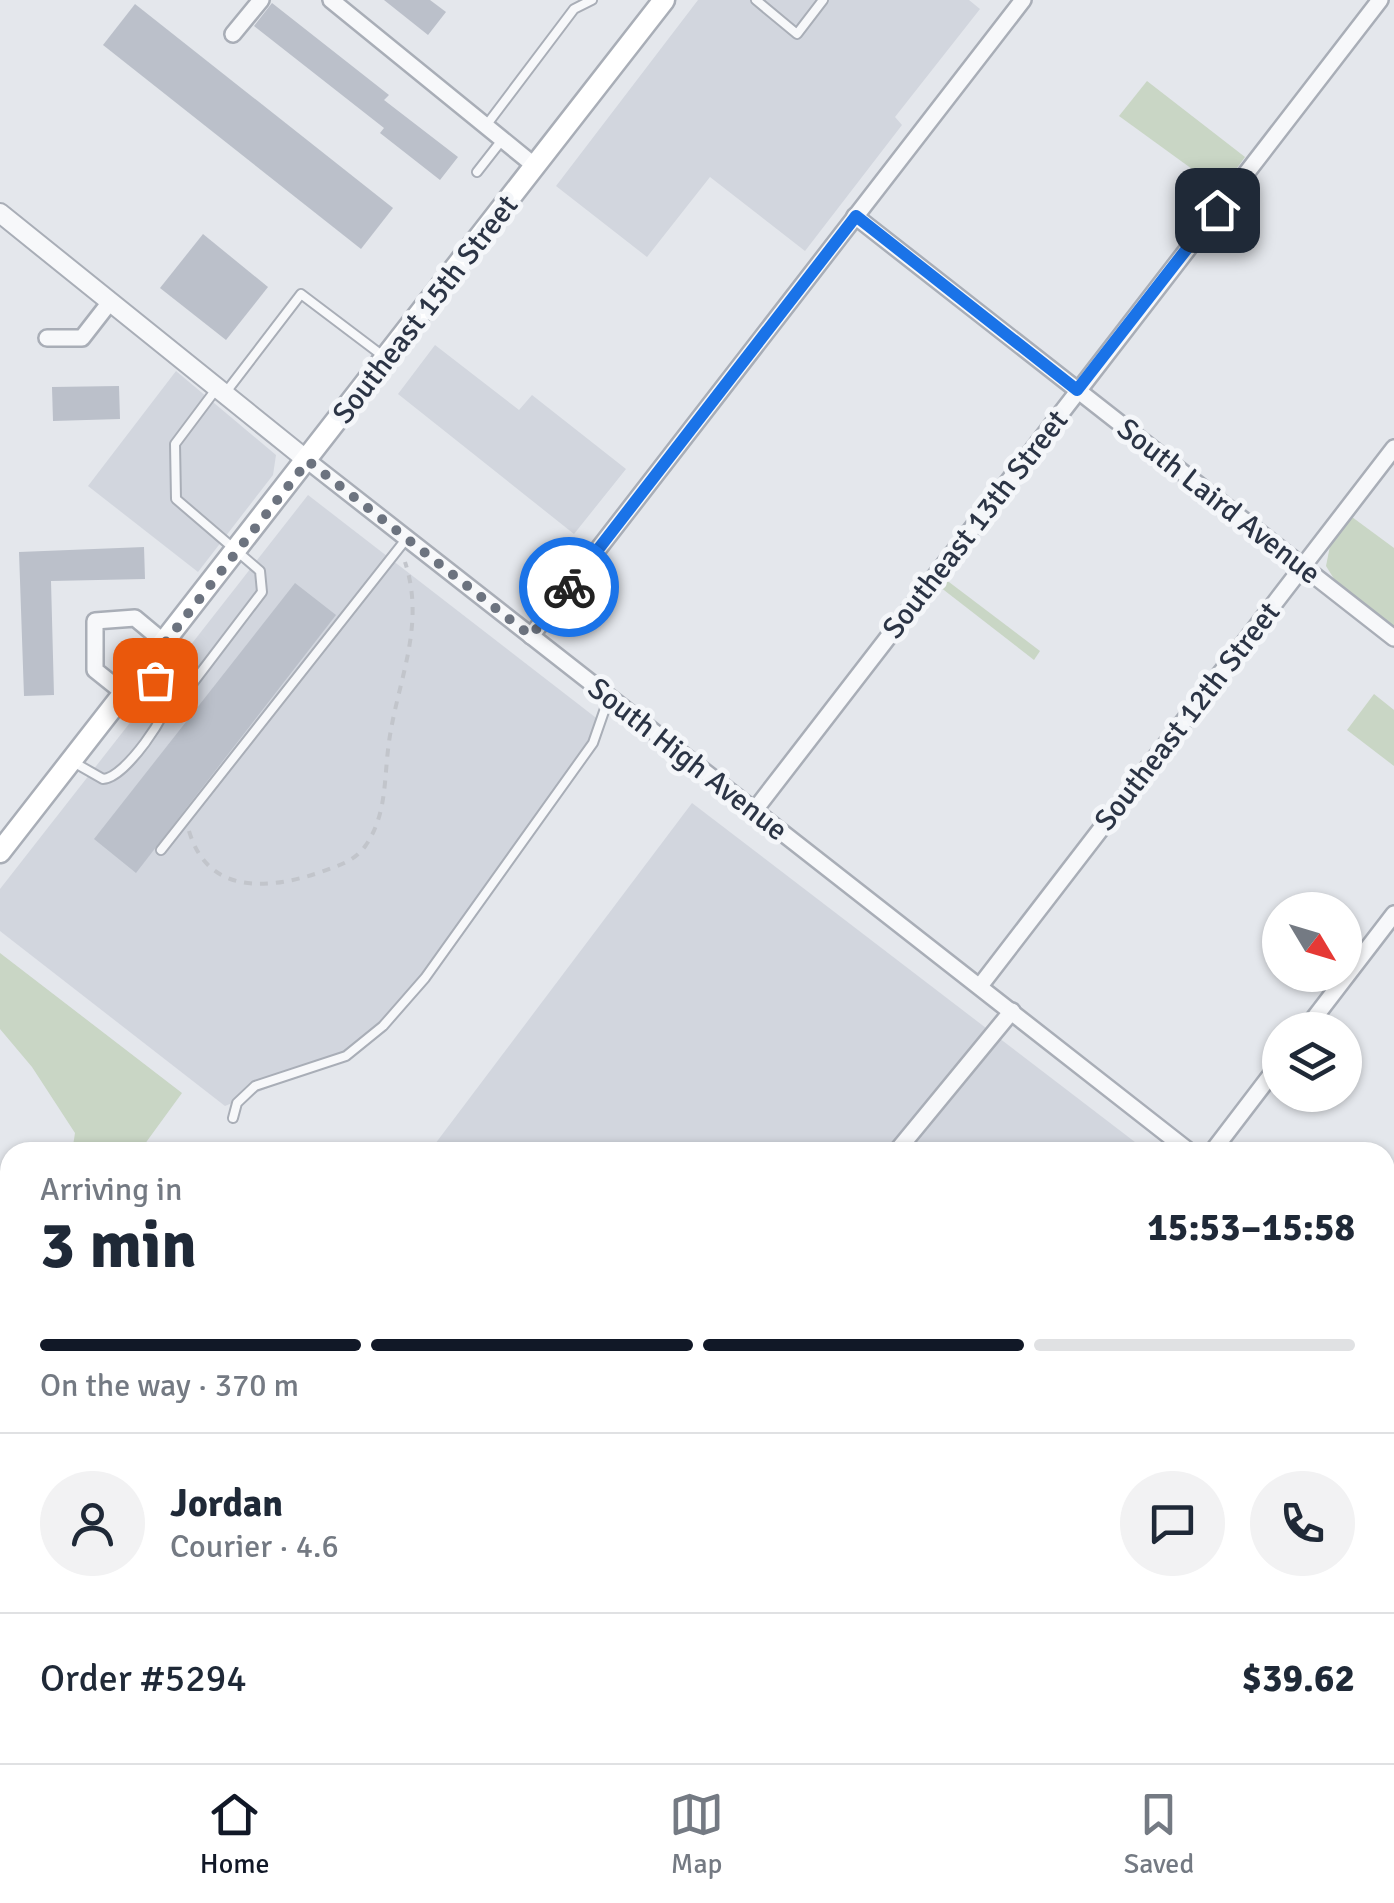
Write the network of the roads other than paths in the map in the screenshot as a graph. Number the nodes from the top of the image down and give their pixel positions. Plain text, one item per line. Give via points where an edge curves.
1 (261, 0) edge
2 (331, 0) edge
3 (592, 0) edge
4 (664, 0) edge
5 (756, 0) edge
6 (824, 0) edge
7 (1023, 0) edge
8 (1380, 0) edge
9 (233, 34) dead end
10 (486, 127) junction
11 (502, 140) junction
12 (535, 166) junction
13 (477, 172) dead end
14 (0, 214) edge
15 (856, 216) junction
16 (110, 302) junction
17 (47, 338) dead end
18 (386, 359) junction
19 (1077, 390) junction
20 (221, 391) junction
21 (1394, 448) edge
22 (308, 461) junction
23 (403, 544) junction
24 (238, 550) junction
25 (1302, 566) junction
26 (531, 636) junction
27 (1394, 638) edge
28 (166, 642) junction
29 (142, 672) junction
30 (172, 690) junction
31 (125, 694) junction
32 (610, 697) junction
33 (72, 761) junction
34 (754, 811) junction
35 (160, 850) dead end
36 (0, 852) edge
37 (1394, 914) edge
38 (980, 986) junction
39 (1012, 1011) junction
40 (1319, 1012) edge
41 (1262, 1087) edge
42 (234, 1118) dead end
43 (904, 1142) edge
44 (1177, 1142) edge
45 (1220, 1142) edge

1 - 9 street
2 - 10 street
3 - 10 lane via 574,9
4 - 12 main road, Southeast 15th Street
5 - 6 lane via 797,34
7 - 15 street
8 - 19 street, Southeast 13th Street
10 - 11 street
11 - 12 street
11 - 13 lane
12 - 18 main road, Southeast 15th Street
14 - 16 street, South High Avenue
15 - 19 street, South Laird Avenue
15 - 26 street
16 - 17 street via 82,338
16 - 20 street, South High Avenue
18 - 20 lane via 301,294
18 - 22 main road, Southeast 15th Street
19 - 25 street, South Laird Avenue
19 - 34 street, Southeast 13th Street
20 - 22 street, South High Avenue
20 - 24 lane via 175,444 176,498
21 - 25 street, Southeast 12th Street
22 - 23 street, South High Avenue
22 - 24 main road, Southeast 15th Street
23 - 26 street, South High Avenue
23 - 35 lane
24 - 28 main road, Southeast 15th Street
24 - 30 lane via 260,571 262,592 189,688
25 - 27 street, South Laird Avenue
25 - 38 street, Southeast 12th Street
26 - 32 street, South High Avenue
28 - 29 main road, Southeast 15th Street
28 - 31 street via 136,618 95,621 95,670
29 - 30 lane
29 - 31 main road, Southeast 15th Street
30 - 33 lane via 164,716 118,774 102,779
31 - 33 main road, Southeast 15th Street
32 - 34 street, South High Avenue
32 - 42 lane via 594,744 383,1026 346,1056 255,1086 236,1103
33 - 36 main road, Southeast 15th Street
34 - 38 street, South High Avenue
37 - 40 street
38 - 39 street, South High Avenue
39 - 43 street
39 - 44 street, South High Avenue
41 - 45 street

